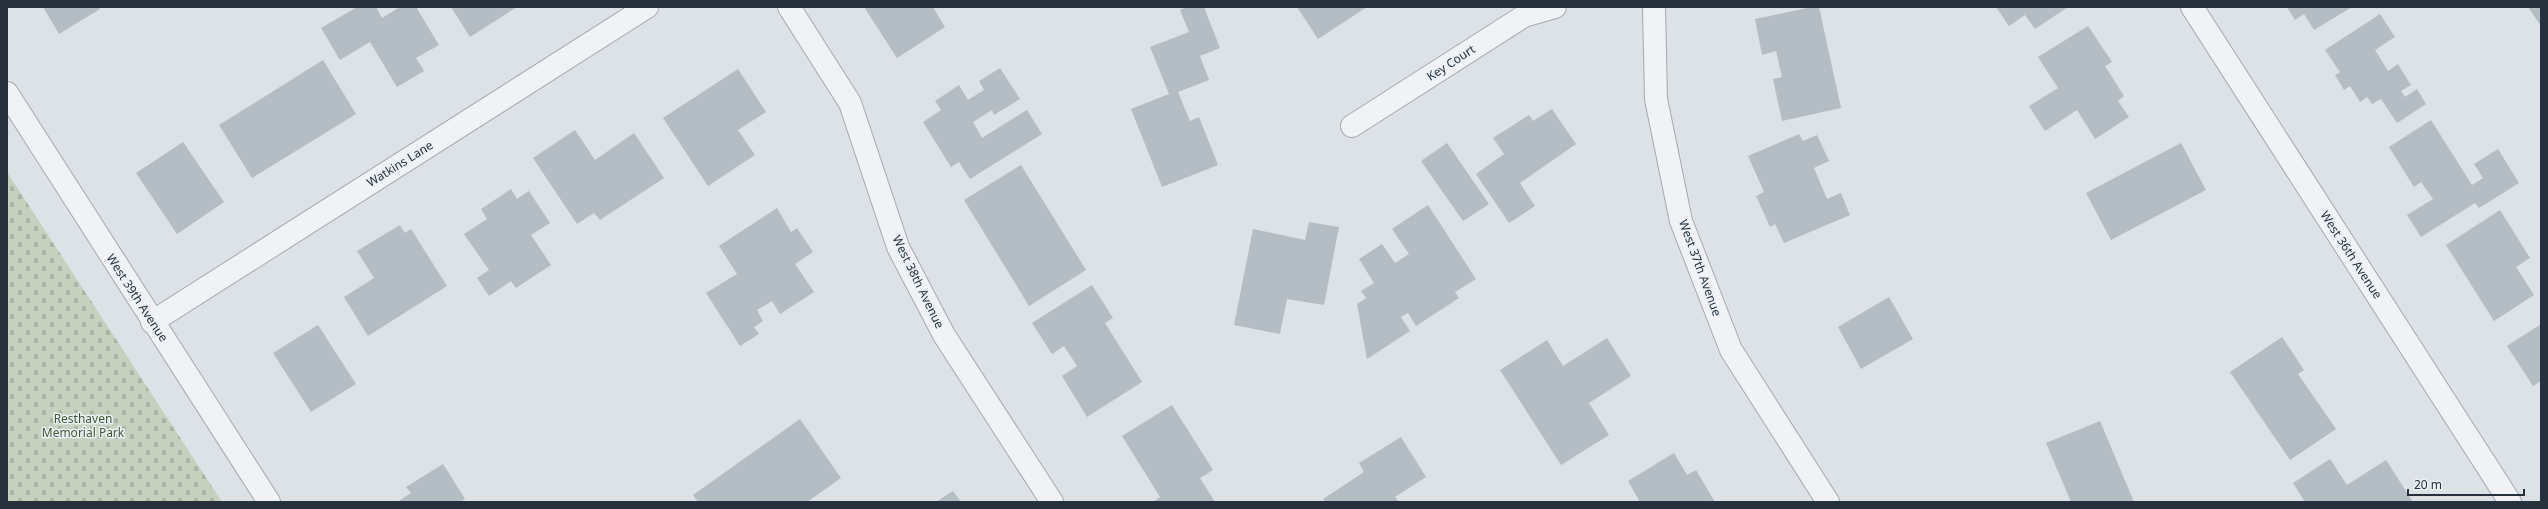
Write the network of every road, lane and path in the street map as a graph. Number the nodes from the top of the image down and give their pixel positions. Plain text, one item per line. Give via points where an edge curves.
1 (647, 7) edge
2 (789, 7) edge
3 (1554, 7) edge
4 (1654, 7) edge
5 (2192, 7) edge
6 (7, 93) edge
7 (1352, 126) dead end
8 (152, 322) junction
9 (269, 502) edge
10 (1052, 502) edge
11 (1828, 502) edge
12 (2510, 502) edge

1 - 8 street, Watkins Lane
2 - 10 street, West 38th Avenue via 850,103 898,247 944,335
3 - 7 street, Key Court via 1524,16
4 - 11 street, West 37th Avenue via 1656,99 1681,221 1731,350
5 - 12 street, West 36th Avenue
6 - 8 street, West 39th Avenue
8 - 9 street, West 39th Avenue

